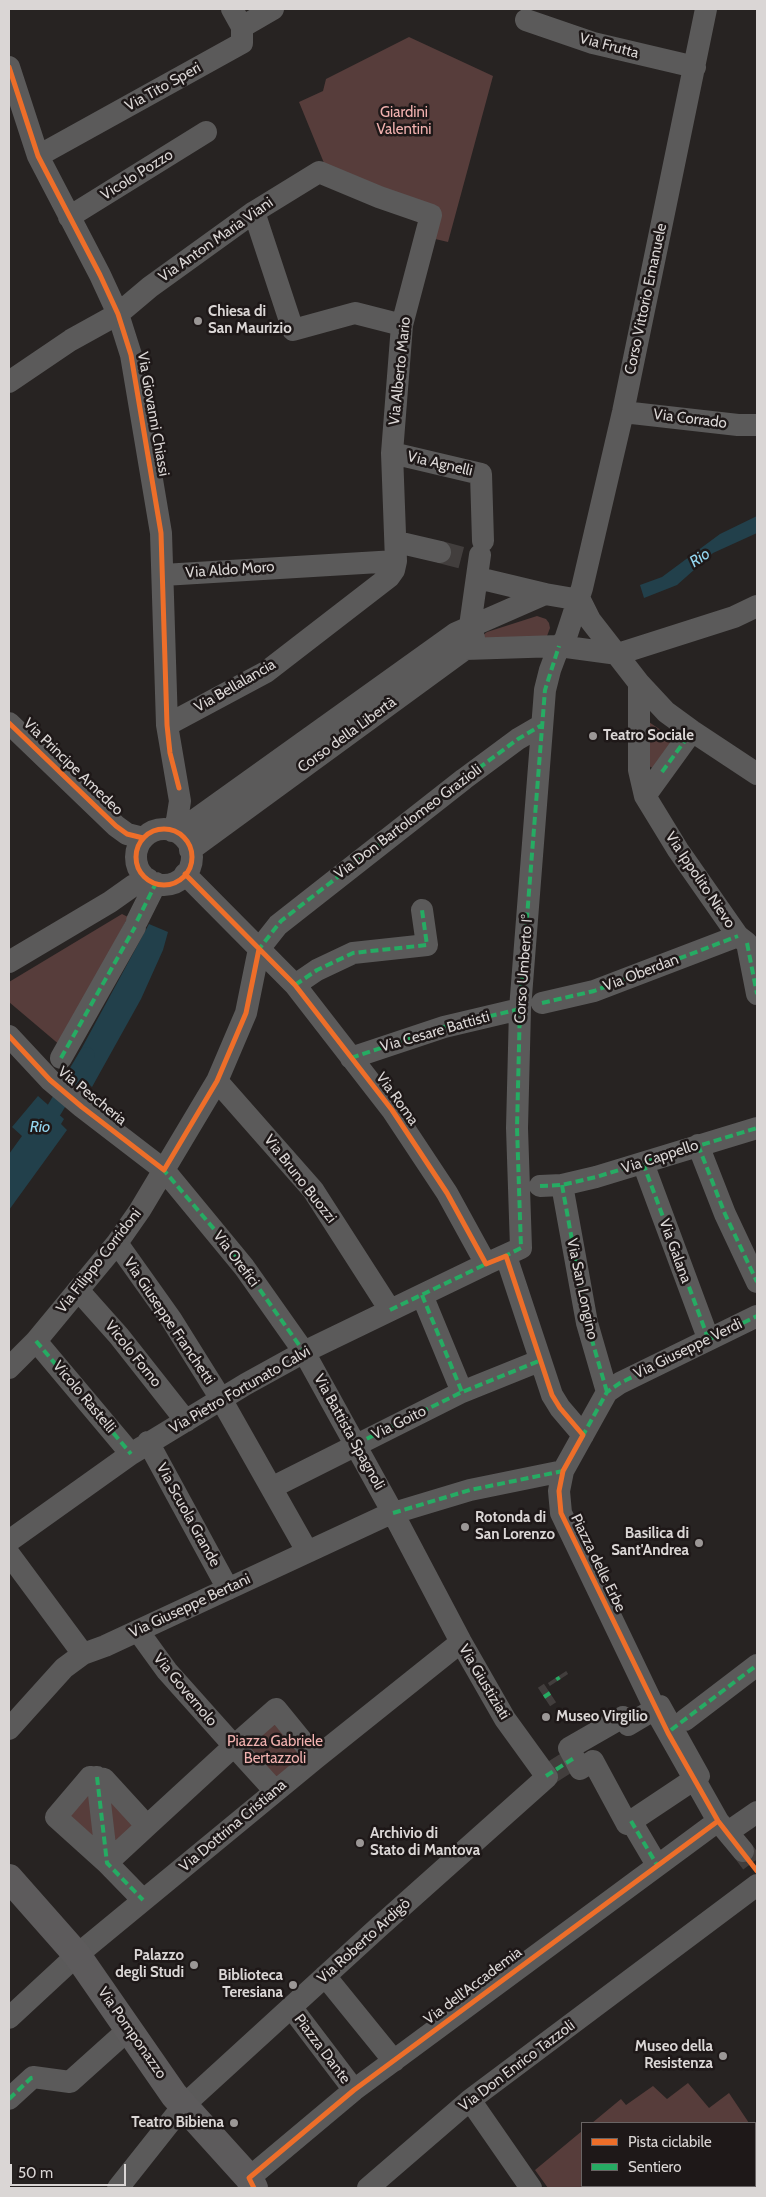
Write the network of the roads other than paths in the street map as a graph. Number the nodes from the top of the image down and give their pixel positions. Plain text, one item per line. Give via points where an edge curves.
1 (273, 9) edge
2 (706, 9) edge
3 (237, 18) edge
4 (526, 20) dead end
5 (695, 67) junction
6 (10, 75) edge
7 (206, 132) dead end
8 (38, 156) junction
9 (318, 172) joint
10 (254, 212) junction
11 (69, 217) junction
12 (118, 314) junction
13 (402, 325) junction
14 (9, 382) edge
15 (623, 412) junction
16 (757, 425) edge
17 (392, 453) junction
18 (396, 552) junction
19 (440, 552) tunnel mouth
20 (476, 559) junction
21 (163, 575) junction
22 (545, 594) junction
23 (581, 594) junction
24 (757, 606) edge
25 (467, 639) junction
26 (559, 646) junction
27 (618, 654) junction
28 (639, 683) junction
29 (9, 723) edge
30 (167, 725) junction
31 (542, 725) junction
32 (692, 731) junction
33 (757, 774) edge
34 (645, 796) junction
35 (225, 812) junction
36 (172, 831) junction
37 (143, 838) junction
38 (190, 850) junction
39 (185, 874) junction
40 (152, 881) junction
41 (422, 910) dead end
42 (748, 940) edge
43 (259, 950) junction
44 (9, 962) edge
45 (295, 985) junction
46 (757, 994) edge
47 (542, 1003) dead end
48 (520, 1009) junction
49 (9, 1036) edge
50 (62, 1058) dead end
51 (350, 1058) junction
52 (217, 1081) junction
53 (757, 1128) edge
54 (698, 1145) junction
55 (643, 1163) junction
56 (164, 1170) junction
57 (551, 1186) joint
58 (116, 1243) junction
59 (499, 1257) junction
60 (757, 1282) edge
61 (78, 1290) junction
62 (422, 1295) junction
63 (390, 1310) junction
64 (757, 1316) edge
65 (708, 1338) junction
66 (36, 1341) junction
67 (304, 1352) junction
68 (533, 1363) junction
69 (9, 1368) edge
70 (613, 1387) junction
71 (462, 1392) junction
72 (222, 1399) junction
73 (186, 1421) junction
74 (583, 1434) junction
75 (356, 1444) junction
76 (140, 1448) junction
77 (563, 1471) junction
78 (273, 1487) junction
79 (393, 1513) junction
80 (9, 1541) edge
81 (307, 1551) junction
82 (9, 1554) edge
83 (429, 1581) joint
84 (228, 1588) junction
85 (138, 1631) junction
86 (461, 1642) junction
87 (84, 1654) junction
88 (757, 1665) edge
89 (655, 1709) junction
90 (676, 1726) junction
91 (9, 1729) edge
92 (234, 1746) junction
93 (316, 1758) junction
94 (548, 1776) joint
95 (97, 1777) junction
96 (694, 1779) junction
97 (275, 1791) junction
98 (757, 1812) edge
99 (631, 1821) junction
100 (147, 1826) junction
101 (723, 1826) junction
102 (107, 1863) junction
103 (657, 1865) junction
104 (752, 1868) edge
105 (9, 1878) edge
106 (144, 1900) junction
107 (77, 1955) junction
108 (326, 1976) junction
109 (291, 2007) junction
110 (9, 2018) edge
111 (129, 2029) junction
112 (394, 2061) junction
113 (354, 2090) junction
114 (9, 2099) edge
115 (470, 2100) junction
116 (183, 2106) junction
117 (252, 2183) edge
118 (118, 2188) edge
119 (368, 2188) edge
120 (531, 2188) edge

1 - 3 street, Via Tito Speri
2 - 5 street, Corso Vittorio Emanuele
3 - 8 street, Via Tito Speri via 242,43
4 - 5 street, Via Frutta via 593,43
5 - 15 street, Corso Vittorio Emanuele
6 - 8 street, Via Giovanni Chiassi
7 - 11 street, Vicolo Pozzo
8 - 11 street, Via Giovanni Chiassi
9 - 10 street, Via Anton Maria Viani
9 - 13 street, Via Alberto Mario via 378,197 431,214
10 - 12 street, Via Anton Maria Viani via 150,286
10 - 13 street via 293,330 355,313
11 - 12 street, Via Giovanni Chiassi
12 - 14 street, Via Anton Maria Viani via 71,340
12 - 21 street, Via Giovanni Chiassi via 131,354 152,475 161,533
13 - 17 street, Via Alberto Mario
15 - 16 street, Via Corrado
15 - 23 street, Corso Vittorio Emanuele
17 - 18 street, Via Alberto Mario
17 - 20 street, Via Agnelli via 481,474
18 - 19 street, Via Aldo Moro
18 - 21 street, Via Aldo Moro via 298,565
18 - 30 street, Via Bellalancia via 394,570 389,577 302,645 266,672
20 - 22 street
20 - 25 street
21 - 30 street, Via Giovanni Chiassi
22 - 23 street
22 - 25 street, Corso della Libertà
23 - 26 street, Corso Vittorio Emanuele via 565,640
23 - 27 street via 590,620
24 - 27 street
25 - 26 street
25 - 35 street, Corso della Libertà
26 - 27 street
26 - 31 street, Corso Umberto I° via 545,690
27 - 28 street
28 - 32 street via 666,712
28 - 34 street, Via Ippolito Nievo via 639,770
29 - 37 street, Via Principe Amedeo via 121,830
30 - 36 street, Via Giovanni Chiassi via 179,788 179,815
31 - 43 street, Via Don Bartolomeo Grazioli via 464,779 278,925
31 - 48 street, Corso Umberto I°
32 - 33 street
32 - 34 street
34 - 42 street, Via Ippolito Nievo via 678,850
35 - 36 street
35 - 38 street
36 - 37 street via 153,831
36 - 38 street via 185,839
37 - 40 street via 136,851 136,862 142,875
38 - 39 street via 190,864
39 - 40 street via 171,884
39 - 43 street, Via Roma
40 - 44 street via 134,885
40 - 50 street via 136,924
41 - 45 street via 426,945 353,953 317,970
42 - 46 street, Via Ippolito Nievo
42 - 47 street, Via Oberdan via 585,994
43 - 45 street, Via Roma
43 - 52 street, Via Filippo Corridoni via 246,1013
45 - 51 street, Via Roma
48 - 51 street, Via Cesare Battisti via 444,1027
48 - 59 street, Corso Umberto I° via 517,1128
49 - 56 street, Via Pescheria via 50,1080
51 - 59 street, Via Roma via 392,1110 447,1193
52 - 56 street, Via Filippo Corridoni
52 - 63 street, Via Bruno Buozzi via 313,1190
53 - 54 street, Via Cappello
54 - 55 street, Via Cappello
54 - 60 street
55 - 57 street, Via Cappello
55 - 65 street, Via Galana
56 - 58 street, Via Filippo Corridoni
56 - 67 street, Via Orefici via 231,1249
57 - 70 street, Via San Longino via 588,1323
58 - 61 street, Via Filippo Corridoni
58 - 72 street, Via Giuseppe Franchetti via 171,1319
59 - 62 street, Via Pietro Fortunato Calvi
59 - 68 street
61 - 66 street, Via Filippo Corridoni
61 - 73 street, Vicolo Forno
62 - 63 street, Via Pietro Fortunato Calvi
62 - 71 street
63 - 67 street, Via Pietro Fortunato Calvi
64 - 65 street, Via Giuseppe Verdi
65 - 70 street, Via Giuseppe Verdi
66 - 69 street, Via Filippo Corridoni
66 - 76 street, Vicolo Rastelli
67 - 72 street, Via Pietro Fortunato Calvi
67 - 75 street, Via Battista Spagnoli
68 - 71 street, Via Goito
68 - 74 street via 556,1402
70 - 74 street, Piazza delle Erbe
71 - 75 street, Via Goito
72 - 73 street, Via Pietro Fortunato Calvi
72 - 78 street, Via Giuseppe Franchetti
73 - 76 street, Via Pietro Fortunato Calvi
74 - 77 street, Piazza delle Erbe
75 - 78 street, Via Goito
75 - 79 street, Via Battista Spagnoli
76 - 80 street, Via Pietro Fortunato Calvi
76 - 84 street, Via Scuola Grande
77 - 79 street, Via Giuseppe Bertani via 451,1495
77 - 89 street, Piazza delle Erbe via 559,1491 560,1513
78 - 81 street, Via Giuseppe Franchetti
79 - 81 street, Via Giuseppe Bertani
79 - 83 street, Via Battista Spagnoli
81 - 84 street, Via Giuseppe Bertani
82 - 87 street
83 - 86 street, Via Giustiziati
84 - 85 street, Via Giuseppe Bertani
85 - 87 street, Via Giuseppe Bertani
85 - 92 street, Via Governolo via 167,1672
86 - 93 street, Via Dottrina Cristiana
86 - 94 street, Via Giustiziati via 506,1719
87 - 91 street, Via Giuseppe Bertani via 64,1668
88 - 90 street
89 - 90 street via 660,1706
89 - 96 street
89 - 99 street via 628,1725 623,1717 569,1748 580,1769 593,1761 627,1824
90 - 96 street via 699,1776
92 - 93 street via 276,1709
92 - 97 street
92 - 100 street
93 - 97 street, Via Dottrina Cristiana
94 - 108 street, Via Roberto Ardigò
95 - 100 street via 104,1779
95 - 102 street
95 - 102 street via 90,1777 56,1817
96 - 99 street
96 - 101 street
97 - 106 street, Via Dottrina Cristiana
98 - 101 street, Via dell'Accademia
99 - 103 street
100 - 102 street
101 - 103 street, Via dell'Accademia
101 - 104 street
102 - 106 street
103 - 112 street, Via dell'Accademia
104 - 115 street, Via Don Enrico Tazzoli via 671,1951
105 - 107 main road, Via Pomponazzo
106 - 107 street, Via Dottrina Cristiana
107 - 110 street, Via Dottrina Cristiana
107 - 111 main road, Via Pomponazzo
108 - 109 street, Via Roberto Ardigò
108 - 112 street
109 - 113 street, Piazza Dante
109 - 116 street, Via Roberto Ardigò
111 - 114 street via 70,2082 31,2078
111 - 116 main road, Via Pomponazzo
112 - 113 street, Via dell'Accademia
113 - 117 street, Via dell'Accademia
115 - 119 street, Via Don Enrico Tazzoli
115 - 120 street
116 - 117 main road, Via Pomponazzo
116 - 118 street, Via Roberto Ardigò

